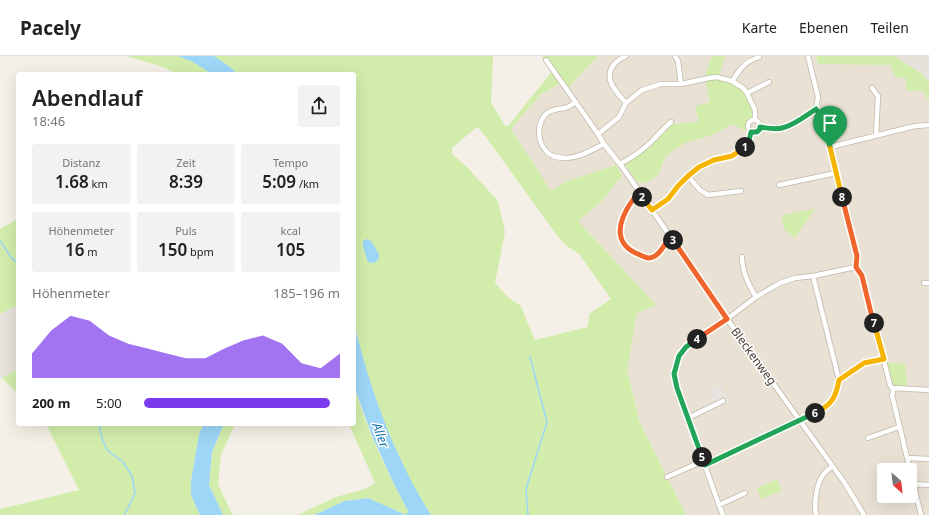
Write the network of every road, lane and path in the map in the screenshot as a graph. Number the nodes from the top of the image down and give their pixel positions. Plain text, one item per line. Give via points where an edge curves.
1 (626, 56) edge
2 (675, 56) edge
3 (808, 56) edge
4 (759, 57) dead end
5 (546, 60) dead end
6 (732, 81) junction
7 (769, 82) dead end
8 (681, 84) junction
9 (872, 88) dead end
10 (747, 93) junction
11 (576, 102) junction
12 (626, 103) junction
13 (816, 109) junction
14 (756, 120) junction
15 (671, 122) dead end
16 (929, 125) edge
17 (760, 127) junction
18 (751, 132) junction
19 (598, 134) junction
20 (876, 135) junction
21 (604, 144) junction
22 (830, 147) junction
23 (620, 164) junction
24 (836, 173) junction
25 (688, 176) junction
26 (779, 185) dead end
27 (741, 191) dead end
28 (639, 192) junction
29 (652, 210) junction
30 (670, 236) junction
31 (742, 256) dead end
32 (856, 267) junction
33 (813, 276) junction
34 (756, 297) junction
35 (727, 319) junction
36 (884, 359) junction
37 (839, 380) junction
38 (892, 388) junction
39 (929, 390) edge
40 (723, 401) dead end
41 (688, 418) junction
42 (800, 421) junction
43 (899, 427) junction
44 (868, 438) dead end
45 (907, 458) junction
46 (929, 459) edge
47 (704, 463) junction
48 (908, 463) edge
49 (832, 466) junction
50 (667, 477) dead end
51 (917, 484) edge
52 (929, 485) edge
53 (745, 494) dead end
54 (917, 500) edge
55 (719, 504) junction
56 (723, 515) edge
57 (816, 515) edge
58 (864, 515) edge
59 (921, 515) edge

1 - 12 street via 612,67 610,74 610,82
2 - 8 street
3 - 13 street via 818,97
4 - 6 street via 748,61
5 - 11 street, Bleckenweg
6 - 8 street via 713,78
6 - 10 street
7 - 10 street
8 - 12 street via 661,84 642,90
9 - 20 street via 878,96
10 - 14 street via 755,110
11 - 19 street, Bleckenweg
11 - 21 street via 547,113 538,131 540,142 547,152 567,158 585,154
12 - 19 street via 619,117
13 - 17 street via 799,121 782,128
13 - 22 street via 823,120
14 - 17 street
14 - 18 street via 749,123 748,129
15 - 23 street via 634,156
16 - 20 street
17 - 18 street via 757,132
18 - 25 street via 748,145 742,150 699,167
19 - 21 street, Bleckenweg
20 - 22 street
21 - 23 street, Bleckenweg
22 - 24 street
23 - 28 street, Bleckenweg
24 - 26 street
24 - 32 street via 857,256
25 - 27 street via 708,195
25 - 29 street via 668,199
28 - 29 street, Bleckenweg
28 - 30 street via 625,212 620,227 625,247 648,258 653,257 659,253
29 - 30 street, Bleckenweg
30 - 35 street, Bleckenweg
31 - 34 street via 746,278
32 - 33 street
32 - 36 street via 862,276
33 - 34 street via 780,283
33 - 37 street
34 - 35 street
35 - 41 street via 690,343 679,356 674,374
35 - 42 street, Bleckenweg
36 - 37 street via 864,363
36 - 38 street
37 - 42 street via 833,400 824,409
38 - 39 street
38 - 43 street
40 - 41 street
41 - 47 street
42 - 47 street
42 - 49 street, Bleckenweg
43 - 44 street
43 - 45 street
45 - 46 street
45 - 48 street
47 - 50 street
47 - 55 street
49 - 57 street via 823,474 818,485
49 - 58 street, Bleckenweg
51 - 52 street
53 - 55 street
54 - 59 street
55 - 56 street

